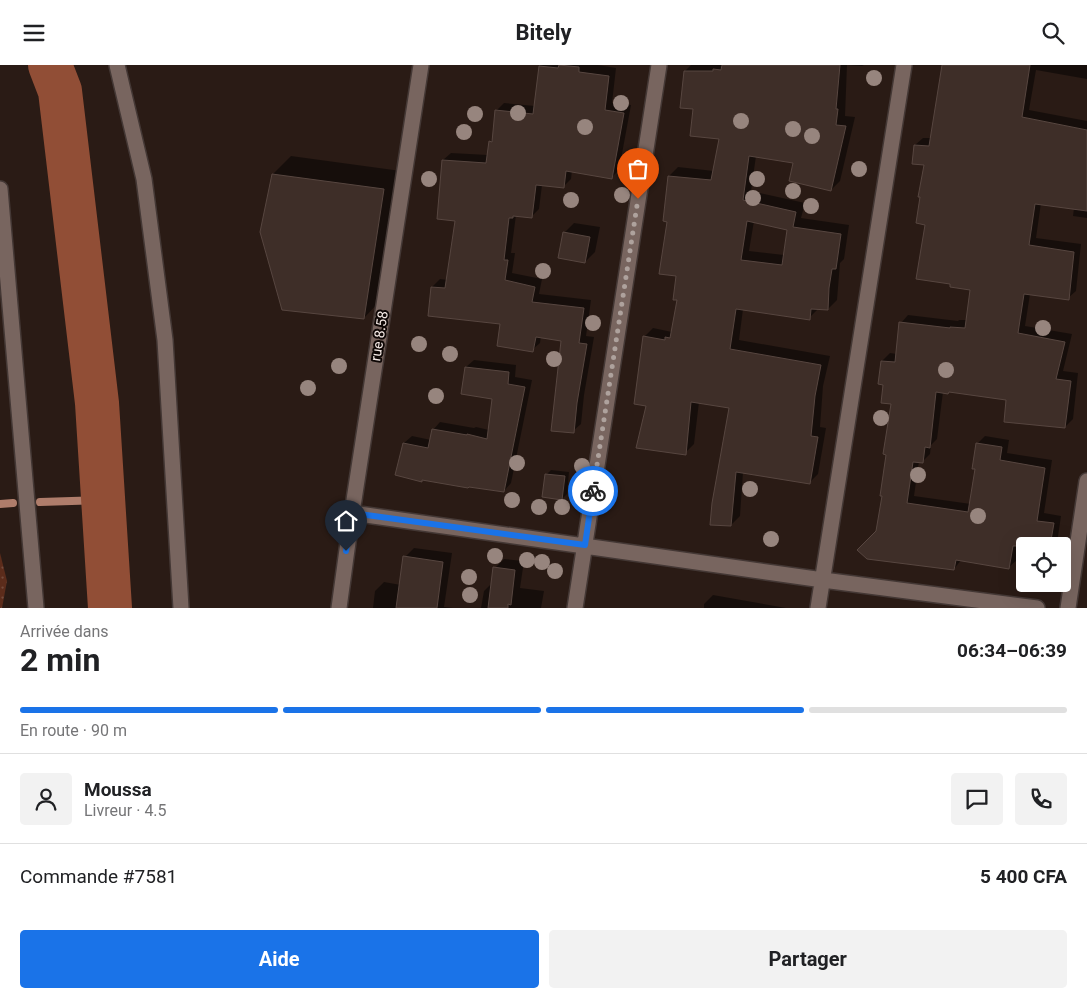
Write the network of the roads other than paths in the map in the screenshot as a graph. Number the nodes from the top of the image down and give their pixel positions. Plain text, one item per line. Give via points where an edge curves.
1 (117, 65) edge
2 (422, 65) edge
3 (660, 65) edge
4 (904, 65) edge
5 (0, 189) edge
6 (1087, 481) edge
7 (352, 513) junction
8 (585, 545) junction
9 (823, 580) junction
10 (36, 608) edge
11 (181, 608) edge
12 (339, 608) edge
13 (575, 608) edge
14 (818, 608) edge
15 (1037, 608) edge
16 (1068, 608) edge

1 - 11 street via 144,179 165,340
2 - 7 street, rue 8.58
3 - 8 street
4 - 9 street
5 - 10 street
6 - 16 street
7 - 8 street
7 - 12 street, rue 8.58
8 - 9 street
8 - 13 street
9 - 14 street
9 - 15 street

